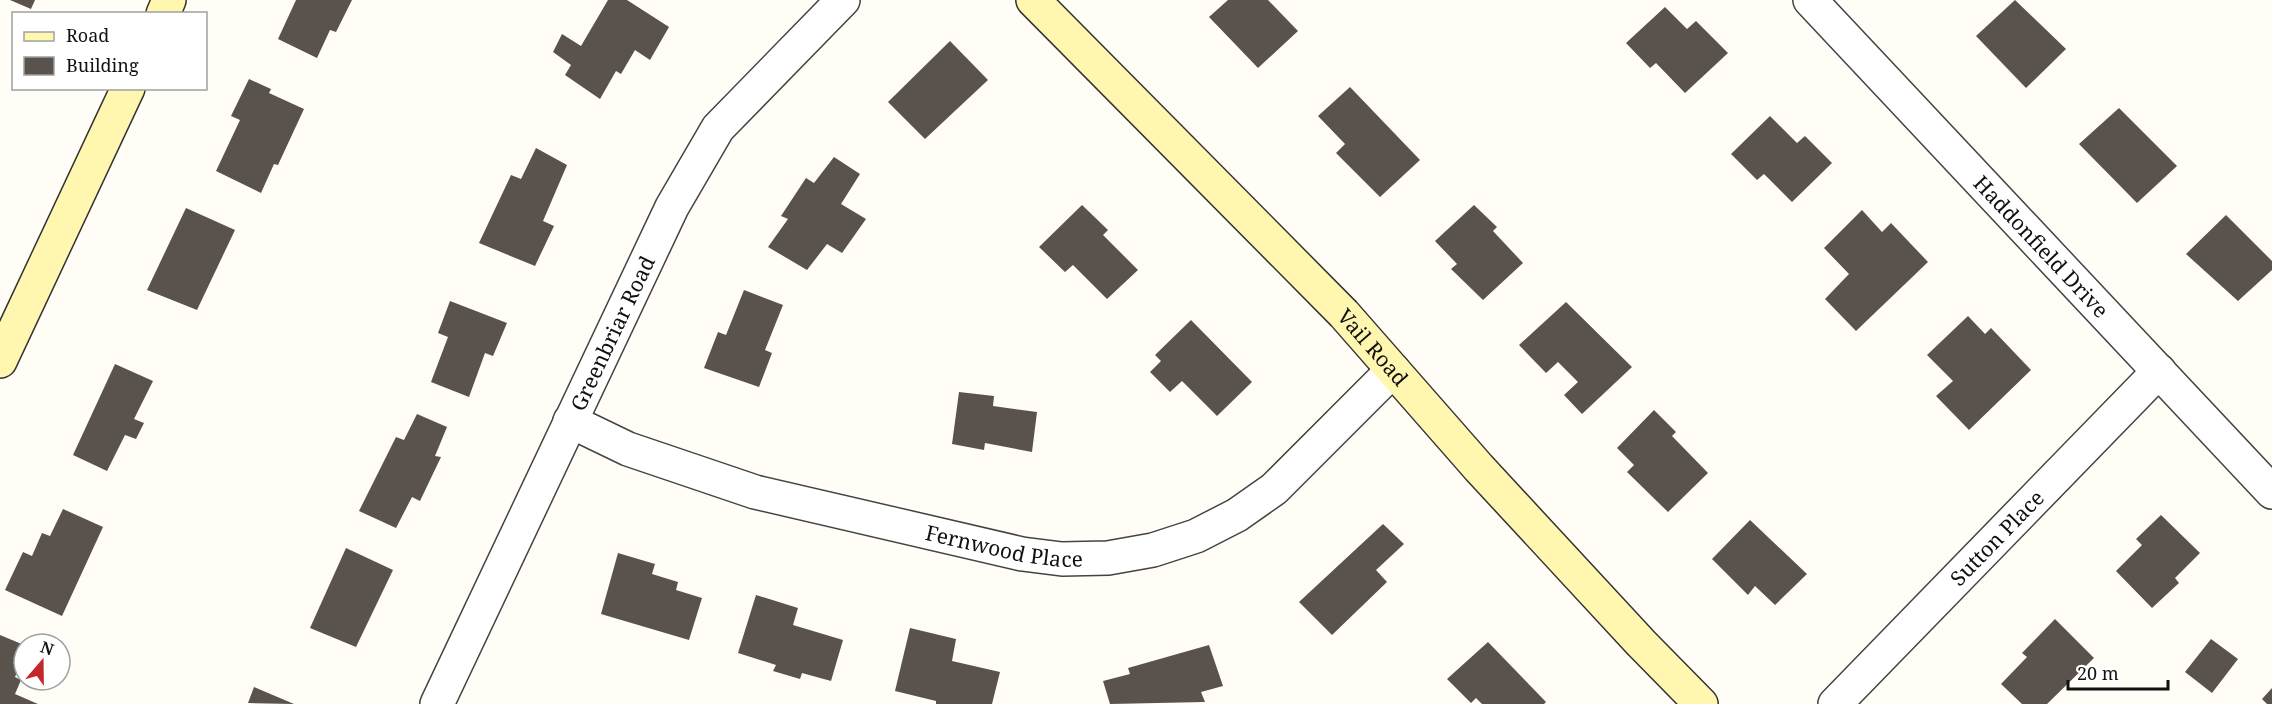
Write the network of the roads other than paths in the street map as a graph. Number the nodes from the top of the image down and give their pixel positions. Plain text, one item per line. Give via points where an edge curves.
1 (843, 0) edge
2 (1033, 0) edge
3 (1810, 0) edge
4 (127, 90) edge
5 (0, 362) edge
6 (1393, 370) junction
7 (2159, 370) junction
8 (570, 421) junction
9 (2272, 492) edge
10 (436, 704) edge
11 (1701, 704) edge
12 (1835, 704) edge

1 - 8 street, Greenbriar Road via 718,128 672,207
2 - 6 street, Vail Road via 1344,314
3 - 7 street, Haddonfield Drive
4 - 5 street
6 - 8 street, Fernwood Place via 1274,489 1237,515 1185,540 1108,558 1062,559 1022,554 755,492 628,449
6 - 11 street, Vail Road via 1487,477
7 - 9 street, Haddonfield Drive
7 - 12 street, Sutton Place
8 - 10 street, Greenbriar Road

